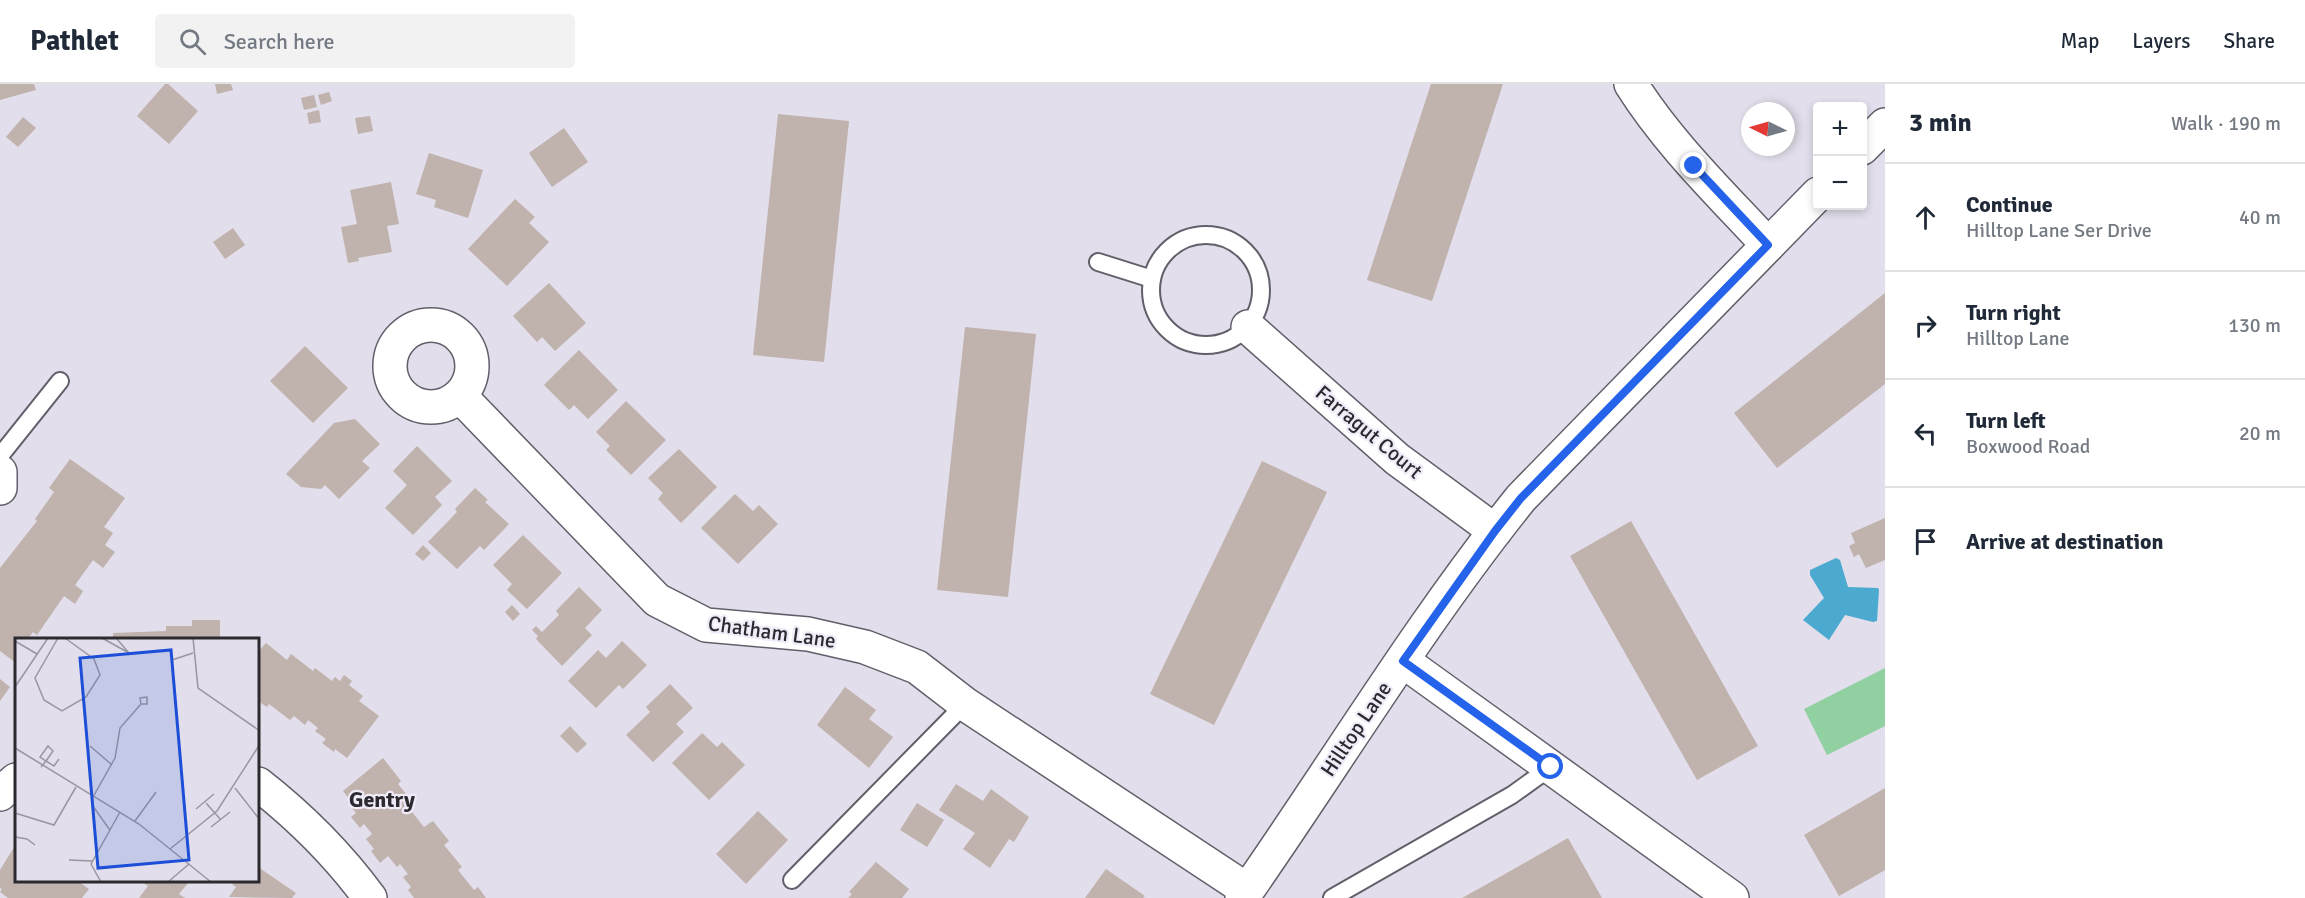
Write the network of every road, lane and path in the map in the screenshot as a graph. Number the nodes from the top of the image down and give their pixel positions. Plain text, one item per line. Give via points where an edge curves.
1 (1631, 84) edge
2 (1885, 125) edge
3 (1867, 144) edge
4 (1813, 199) edge
5 (1768, 245) junction
6 (1098, 262) dead end
7 (1152, 279) junction
8 (1248, 327) junction
9 (60, 381) dead end
10 (460, 396) dead end
11 (0, 456) edge
12 (0, 472) edge
13 (0, 488) edge
14 (1495, 531) junction
15 (1403, 661) junction
16 (965, 704) junction
17 (1551, 767) junction
18 (15, 781) edge
19 (260, 786) edge
20 (0, 794) edge
21 (792, 880) dead end
22 (1244, 894) edge
23 (370, 898) edge
24 (1332, 898) edge
25 (1732, 898) edge

1 - 5 street via 1646,109
2 - 3 street
4 - 5 street, Hilltop Lane
5 - 14 street, Hilltop Lane via 1521,498
6 - 7 lane
7 - 8 lane via 1153,307 1163,326 1180,340 1201,345 1222,343
7 - 8 lane via 1170,248 1190,237 1211,235 1232,241 1248,254 1259,274 1261,295
8 - 14 street, Farragut Court via 1397,459
9 - 11 lane
10 - 16 street, Chatham Lane via 657,600 706,625 808,634 865,647 917,667
12 - 13 street
14 - 15 street, Hilltop Lane
15 - 17 street
15 - 22 street, Hilltop Lane
16 - 21 lane
16 - 22 street, Chatham Lane
17 - 24 lane via 1512,795
17 - 25 street
18 - 20 street
19 - 23 street via 349,870

